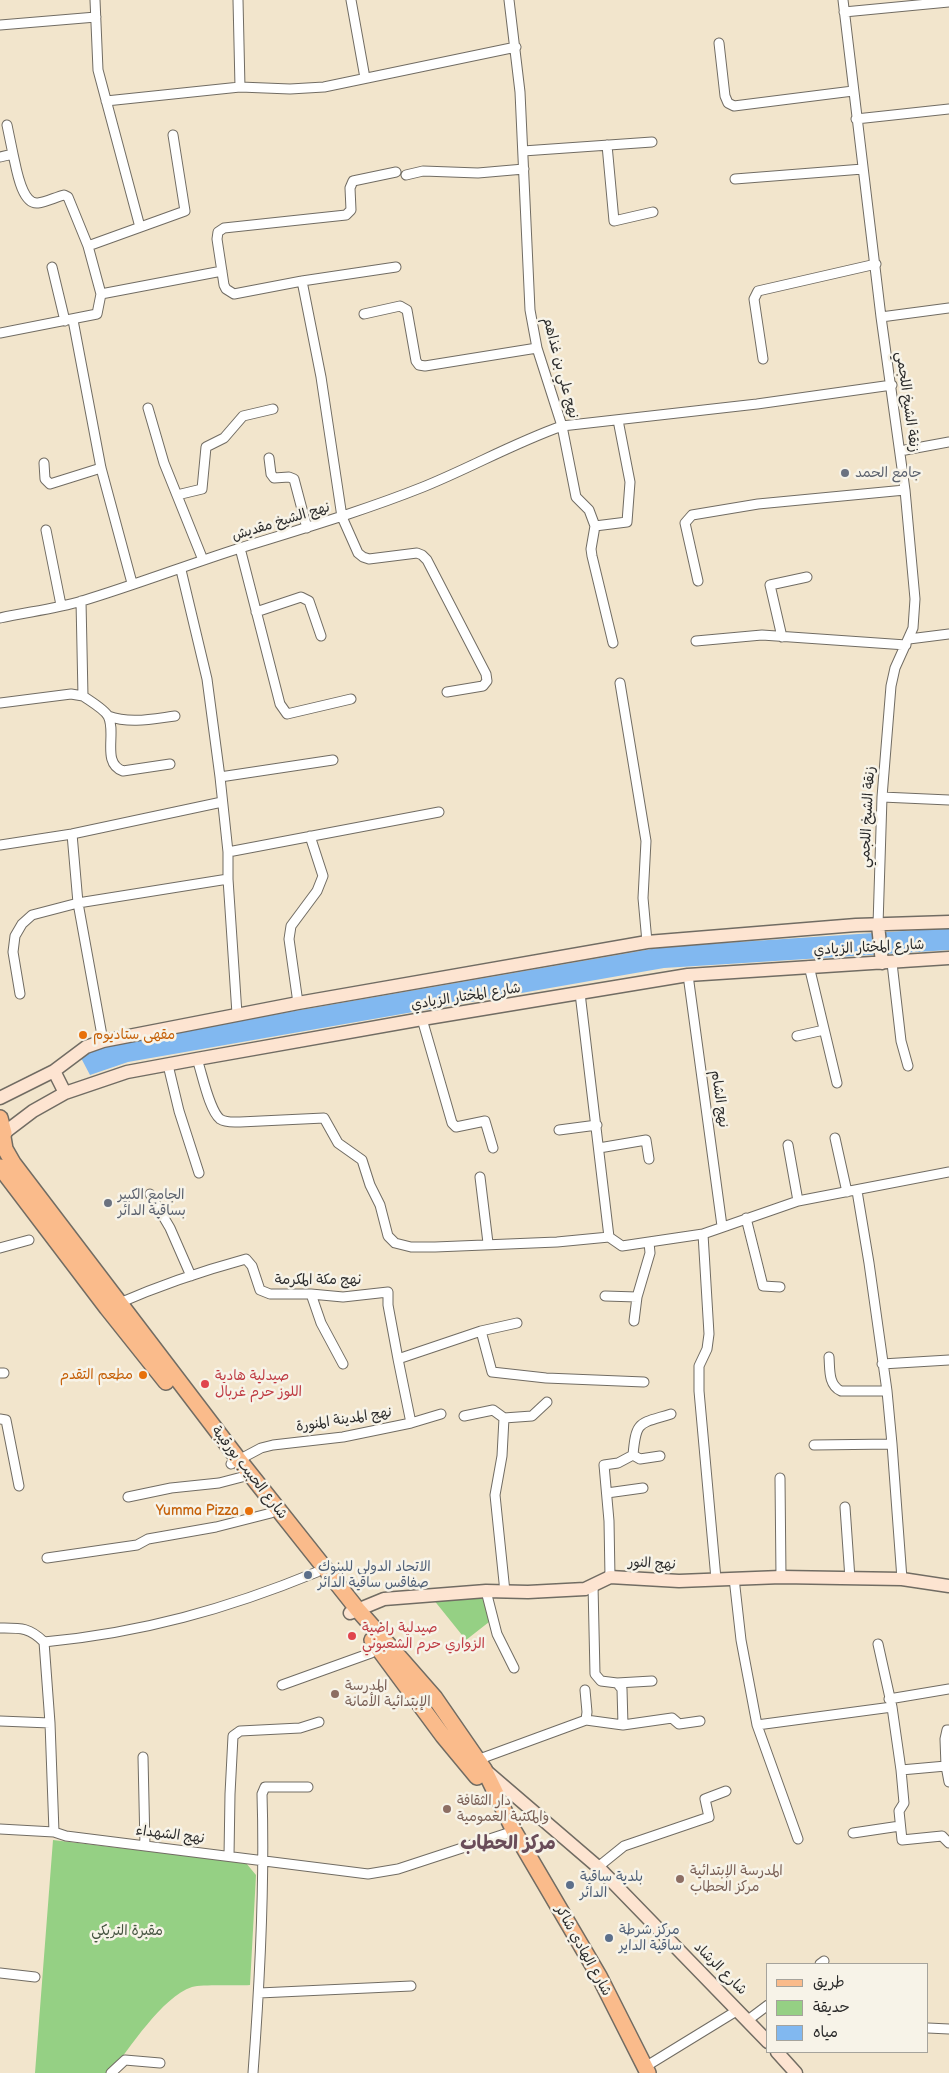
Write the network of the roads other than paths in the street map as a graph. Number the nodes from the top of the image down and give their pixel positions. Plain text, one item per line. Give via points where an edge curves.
1 (95, 0) edge
2 (238, 0) edge
3 (351, 0) edge
4 (509, 0) edge
5 (843, 0) edge
6 (949, 2) edge
7 (844, 12) junction
8 (96, 16) junction
9 (0, 25) edge
10 (719, 43) dead end
11 (516, 47) junction
12 (365, 78) junction
13 (240, 87) junction
14 (853, 91) junction
15 (106, 101) junction
16 (949, 109) edge
17 (856, 119) junction
18 (7, 125) dead end
19 (172, 135) dead end
20 (652, 142) dead end
21 (607, 145) junction
22 (523, 151) junction
23 (13, 154) junction
24 (0, 158) edge
25 (524, 169) junction
26 (863, 169) junction
27 (396, 172) dead end
28 (406, 176) dead end
29 (735, 179) dead end
30 (653, 212) dead end
31 (140, 227) junction
32 (88, 246) junction
33 (876, 264) junction
34 (52, 267) dead end
35 (396, 267) dead end
36 (222, 272) junction
37 (302, 281) junction
38 (101, 294) junction
39 (949, 308) edge
40 (364, 314) dead end
41 (882, 317) junction
42 (69, 320) junction
43 (0, 333) edge
44 (537, 348) junction
45 (763, 359) dead end
46 (892, 385) junction
47 (148, 408) dead end
48 (274, 409) dead end
49 (618, 420) junction
50 (562, 426) junction
51 (949, 442) edge
52 (900, 451) junction
53 (269, 458) dead end
54 (44, 463) dead end
55 (101, 468) junction
56 (905, 490) junction
57 (177, 495) junction
58 (342, 517) junction
59 (595, 526) junction
60 (307, 528) junction
61 (46, 530) dead end
62 (240, 548) junction
63 (203, 560) junction
64 (180, 570) junction
65 (807, 577) dead end
66 (698, 581) dead end
67 (132, 584) junction
68 (81, 601) junction
69 (61, 605) junction
70 (256, 612) junction
71 (0, 618) edge
72 (949, 634) edge
73 (321, 636) dead end
74 (782, 637) junction
75 (696, 641) dead end
76 (907, 642) junction
77 (613, 643) dead end
78 (620, 683) dead end
79 (447, 692) dead end
80 (83, 696) junction
81 (351, 699) dead end
82 (0, 703) edge
83 (108, 716) junction
84 (175, 716) dead end
85 (333, 760) dead end
86 (170, 764) dead end
87 (220, 776) junction
88 (882, 797) junction
89 (949, 800) edge
90 (222, 802) junction
91 (439, 812) dead end
92 (72, 834) junction
93 (310, 836) junction
94 (0, 845) edge
95 (228, 852) junction
96 (228, 880) junction
97 (78, 903) junction
98 (949, 922) edge
99 (878, 924) junction
100 (647, 942) junction
101 (949, 958) edge
102 (887, 963) junction
103 (809, 966) junction
104 (688, 976) junction
105 (580, 993) junction
106 (20, 994) dead end
107 (298, 1003) junction
108 (237, 1014) junction
109 (422, 1019) junction
110 (824, 1030) junction
111 (798, 1036) dead end
112 (103, 1040) junction
113 (198, 1059) junction
114 (168, 1065) junction
115 (908, 1066) dead end
116 (54, 1071) junction
117 (837, 1083) dead end
118 (65, 1093) junction
119 (0, 1098) edge
120 (597, 1125) junction
121 (559, 1130) dead end
122 (2, 1133) edge
123 (834, 1138) dead end
124 (788, 1145) dead end
125 (493, 1148) dead end
126 (599, 1148) junction
127 (649, 1159) dead end
128 (0, 1166) edge
129 (949, 1172) edge
130 (199, 1173) dead end
131 (480, 1178) dead end
132 (852, 1192) junction
133 (150, 1194) dead end
134 (798, 1201) junction
135 (746, 1218) junction
136 (722, 1226) junction
137 (703, 1234) junction
138 (609, 1236) junction
139 (29, 1240) dead end
140 (649, 1242) junction
141 (488, 1244) junction
142 (0, 1248) edge
143 (190, 1276) junction
144 (780, 1287) dead end
145 (311, 1294) junction
146 (604, 1296) dead end
147 (638, 1297) junction
148 (113, 1306) junction
149 (634, 1321) dead end
150 (517, 1323) dead end
151 (481, 1332) junction
152 (829, 1357) dead end
153 (398, 1358) junction
154 (949, 1360) edge
155 (343, 1364) dead end
156 (882, 1364) junction
157 (644, 1382) dead end
158 (886, 1391) junction
159 (547, 1402) dead end
160 (442, 1414) dead end
161 (670, 1414) dead end
162 (464, 1416) dead end
163 (0, 1418) edge
164 (504, 1418) junction
165 (411, 1423) junction
166 (892, 1444) junction
167 (814, 1445) dead end
168 (633, 1455) junction
169 (660, 1456) dead end
170 (235, 1462) junction
171 (242, 1478) junction
172 (780, 1478) dead end
173 (20, 1486) dead end
174 (643, 1488) dead end
175 (607, 1493) junction
176 (128, 1497) dead end
177 (845, 1507) dead end
178 (271, 1514) junction
179 (47, 1558) dead end
180 (317, 1572) junction
181 (610, 1577) junction
182 (781, 1577) junction
183 (734, 1578) junction
184 (716, 1579) junction
185 (850, 1579) junction
186 (902, 1579) junction
187 (593, 1585) junction
188 (949, 1586) edge
189 (486, 1591) junction
190 (505, 1592) junction
191 (354, 1612) junction
192 (0, 1628) edge
193 (44, 1642) junction
194 (878, 1644) dead end
195 (377, 1647) junction
196 (514, 1668) dead end
197 (652, 1681) dead end
198 (617, 1683) junction
199 (282, 1686) dead end
200 (949, 1689) edge
201 (585, 1690) dead end
202 (890, 1703) junction
203 (586, 1720) junction
204 (0, 1721) edge
205 (700, 1721) dead end
206 (319, 1722) dead end
207 (50, 1723) junction
208 (624, 1725) junction
209 (757, 1726) junction
210 (949, 1730) edge
211 (143, 1757) dead end
212 (478, 1766) junction
213 (946, 1766) junction
214 (900, 1770) junction
215 (949, 1782) edge
216 (487, 1784) junction
217 (308, 1787) dead end
218 (726, 1791) dead end
219 (517, 1797) junction
220 (900, 1826) junction
221 (0, 1829) edge
222 (514, 1831) junction
223 (54, 1832) junction
224 (853, 1833) dead end
225 (798, 1839) dead end
226 (949, 1843) edge
227 (146, 1846) junction
228 (230, 1856) junction
229 (264, 1860) junction
230 (598, 1867) junction
231 (0, 1973) edge
232 (35, 1977) dead end
233 (411, 1986) dead end
234 (259, 1993) junction
235 (766, 2006) edge
236 (738, 2010) junction
237 (748, 2020) junction
238 (929, 2028) edge
239 (949, 2029) edge
240 (766, 2040) edge
241 (778, 2053) edge
242 (160, 2063) dead end
243 (645, 2071) edge
244 (111, 2073) edge
245 (253, 2073) edge
246 (796, 2073) edge

1 - 8 street
2 - 13 street
3 - 12 street
4 - 11 street, نهج علي بن غذاهم
5 - 7 street, زنقة الشيخ اللجمي
6 - 7 street
7 - 14 street, زنقة الشيخ اللجمي
8 - 9 street
8 - 15 street via 98,70
10 - 14 street via 725,96 734,106
11 - 12 street
11 - 22 street, نهج علي بن غذاهم
12 - 13 street via 324,87
13 - 15 street
14 - 17 street, زنقة الشيخ اللجمي
15 - 31 street
16 - 17 street
17 - 26 street, زنقة الشيخ اللجمي
18 - 23 street
19 - 31 street via 186,210
20 - 21 street
21 - 22 street
21 - 30 street via 614,221
22 - 25 street, نهج علي بن غذاهم
23 - 24 street
23 - 32 street via 23,192 29,201 37,204 64,195 68,197
25 - 28 street via 478,173 423,171
25 - 44 street, نهج علي بن غذاهم via 530,310
26 - 29 street
26 - 33 street, زنقة الشيخ اللجمي
27 - 36 street via 353,181 350,188 351,210 346,215 224,228 217,236
31 - 32 street
32 - 38 street
33 - 41 street, زنقة الشيخ اللجمي
33 - 45 street via 758,291 754,299
34 - 42 street
35 - 37 street
36 - 37 street via 226,289 234,294
36 - 38 street
37 - 58 street via 321,377
38 - 42 street via 97,314
39 - 41 street
40 - 44 street via 404,307 419,365
41 - 46 street, زنقة الشيخ اللجمي
42 - 43 street
42 - 55 street
44 - 50 street, نهج علي بن غذاهم
46 - 49 street, نهج الشيخ مقديش
46 - 52 street, زنقة الشيخ اللجمي
47 - 57 street
48 - 57 street via 243,416 224,438 206,447 202,489
49 - 50 street, نهج الشيخ مقديش
49 - 59 street via 630,482 627,522
50 - 58 street, نهج الشيخ مقديش via 532,436 424,487
50 - 59 street, نهج علي بن غذاهم via 576,497 589,510
51 - 52 street
52 - 56 street, زنقة الشيخ اللجمي
53 - 60 street via 274,478 294,479
54 - 55 street via 45,479 50,484
55 - 67 street
56 - 66 street via 758,504 692,515 685,523
56 - 76 street, زنقة الشيخ اللجمي via 915,599 915,614
57 - 63 street
58 - 60 street, نهج الشيخ مقديش
58 - 79 street via 362,557 369,559 417,553 427,560 487,680 483,686
59 - 77 street via 592,556
60 - 62 street, نهج الشيخ مقديش
61 - 69 street
62 - 63 street, نهج الشيخ مقديش
62 - 70 street
63 - 64 street, نهج الشيخ مقديش
64 - 67 street, نهج الشيخ مقديش
64 - 87 street via 207,679
65 - 74 street via 770,585
67 - 68 street, نهج الشيخ مقديش
68 - 69 street, نهج الشيخ مقديش
68 - 80 street
69 - 71 street, نهج الشيخ مقديش
70 - 73 street via 301,597 309,601
70 - 81 street via 280,704 287,714
72 - 76 street
74 - 75 street via 762,635
74 - 76 street
76 - 88 street, زنقة الشيخ اللجمي via 892,677
78 - 100 street via 646,841 643,898
80 - 82 street via 71,694
80 - 83 street
83 - 84 street via 134,721
83 - 86 street via 112,763 116,768 123,771
85 - 87 street
87 - 90 street
88 - 89 street
88 - 99 street, زنقة الشيخ اللجمي
90 - 92 street
90 - 95 street
91 - 93 street
92 - 94 street
92 - 97 street
93 - 95 street
93 - 107 street via 323,876 317,891 289,931
95 - 96 street
96 - 97 street
96 - 108 street
97 - 106 street via 32,915 22,924 15,936 13,952
97 - 112 street
98 - 99 street
99 - 100 street
99 - 102 street
100 - 107 street
101 - 102 street, شارع المختار الزيادي
102 - 103 street, شارع المختار الزيادي
102 - 115 street
103 - 104 street, شارع المختار الزيادي
103 - 110 street
104 - 105 street, شارع المختار الزيادي
104 - 136 street, نهج الشام
105 - 109 street, شارع المختار الزيادي
105 - 120 street
107 - 108 street
108 - 112 street
109 - 113 street, شارع المختار الزيادي
109 - 125 street via 452,1124 456,1127 485,1121
110 - 111 street
110 - 117 street
112 - 116 street via 86,1047
113 - 114 street, شارع المختار الزيادي
113 - 141 street via 213,1108 227,1122 324,1118 338,1143 362,1160 388,1236 395,1243 411,1247
114 - 118 street, شارع المختار الزيادي via 127,1072
114 - 130 street
116 - 118 street
116 - 119 street
118 - 122 street, شارع المختار الزيادي
120 - 121 street
120 - 126 street
122 - 148 main road, شارع الحبيب بورقيبة via 5,1149 13,1163
123 - 132 street
124 - 134 street
126 - 127 street via 646,1140
126 - 138 street
128 - 148 main road, شارع الحبيب بورقيبة
129 - 132 street
131 - 141 street
132 - 134 street
132 - 156 street via 869,1263
133 - 143 street via 170,1228
134 - 135 street
135 - 136 street
135 - 144 street via 763,1286
136 - 137 street
137 - 140 street
137 - 184 street via 709,1334 699,1366 699,1391
138 - 140 street via 622,1246
138 - 141 street via 557,1242
139 - 142 street
140 - 147 street via 650,1253
143 - 145 street, نهج مكة المكرمة via 246,1259 252,1266 260,1290 270,1294
143 - 148 street, نهج مكة المكرمة
145 - 153 street, نهج مكة المكرمة via 343,1297 388,1292
145 - 155 street via 321,1323
146 - 147 street
147 - 149 street
148 - 170 main road, شارع الحبيب بورقيبة
150 - 151 street
151 - 153 street
151 - 157 street via 492,1372
152 - 158 street via 832,1384 836,1389
153 - 165 street, نهج المدينة المنورة
154 - 156 street
156 - 158 street
158 - 166 street
159 - 164 street via 532,1416
160 - 165 street
161 - 168 street via 642,1423 635,1432
162 - 164 street via 493,1410
163 - 173 street via 6,1420
164 - 190 street via 495,1495
165 - 170 street, نهج المدينة المنورة via 342,1437 273,1445 260,1448
166 - 167 street
166 - 186 street
168 - 169 street via 640,1459
168 - 175 street via 618,1463 604,1464
170 - 171 main road, شارع الحبيب بورقيبة
170 - 191 main road, شارع الحبيب بورقيبة
171 - 176 street
171 - 178 main road, شارع الحبيب بورقيبة
172 - 182 street
174 - 175 street
175 - 181 street
177 - 185 street
178 - 179 street via 148,1539 137,1545
178 - 180 main road, شارع الحبيب بورقيبة
180 - 191 main road, شارع الحبيب بورقيبة
180 - 193 street via 262,1595 207,1612 92,1636
181 - 184 street, نهج النور via 679,1581
181 - 187 street, نهج النور
182 - 183 street, نهج النور
182 - 185 street, نهج النور
183 - 184 street, نهج النور
183 - 209 street via 741,1640
185 - 186 street, نهج النور
186 - 188 street, نهج النور
187 - 190 street, نهج النور via 585,1589
187 - 198 street via 595,1674 601,1681
189 - 190 street, نهج النور
189 - 191 street, نهج النور via 384,1600
189 - 196 street via 497,1634
191 - 195 main road, شارع الحبيب بورقيبة
191 - 212 main road, شارع الحبيب بورقيبة via 435,1698
192 - 193 street via 24,1628
193 - 207 street
194 - 202 street
195 - 199 street via 371,1653
195 - 212 main road, شارع الحبيب بورقيبة via 443,1736
197 - 198 street
198 - 208 street via 622,1689
200 - 202 street
201 - 203 street
202 - 209 street
202 - 214 street
203 - 208 street
203 - 212 street
204 - 207 street
205 - 208 street via 679,1724 672,1718
206 - 228 street via 300,1728 240,1731 234,1736
207 - 223 street
209 - 225 street
210 - 213 street via 944,1739
211 - 227 street
212 - 216 main road, شارع الحبيب بورقيبة
212 - 219 street, شارع الرشاد
213 - 214 street
213 - 215 street
214 - 220 street via 904,1804 899,1811
216 - 219 street, شارع الرشاد
216 - 222 main road, شارع الحبيب بورقيبة
217 - 229 street via 265,1787 263,1790
218 - 230 street via 705,1799 709,1817 624,1846
219 - 230 street, شارع الرشاد
220 - 224 street
220 - 226 street via 902,1840 942,1836
221 - 223 street, نهج الشهداء
222 - 229 street, نهج الشهداء via 384,1872 368,1874
222 - 243 main road, شارع الهادي شاكر via 599,1976
223 - 227 street, نهج الشهداء
227 - 228 street, نهج الشهداء
228 - 229 street, نهج الشهداء
229 - 234 street
230 - 236 street, شارع الرشاد
231 - 232 street
233 - 234 street
234 - 245 street
235 - 237 street
236 - 237 street, شارع الرشاد
236 - 243 street
237 - 240 street, شارع الرشاد
238 - 239 street
241 - 246 street
242 - 244 street via 125,2060

